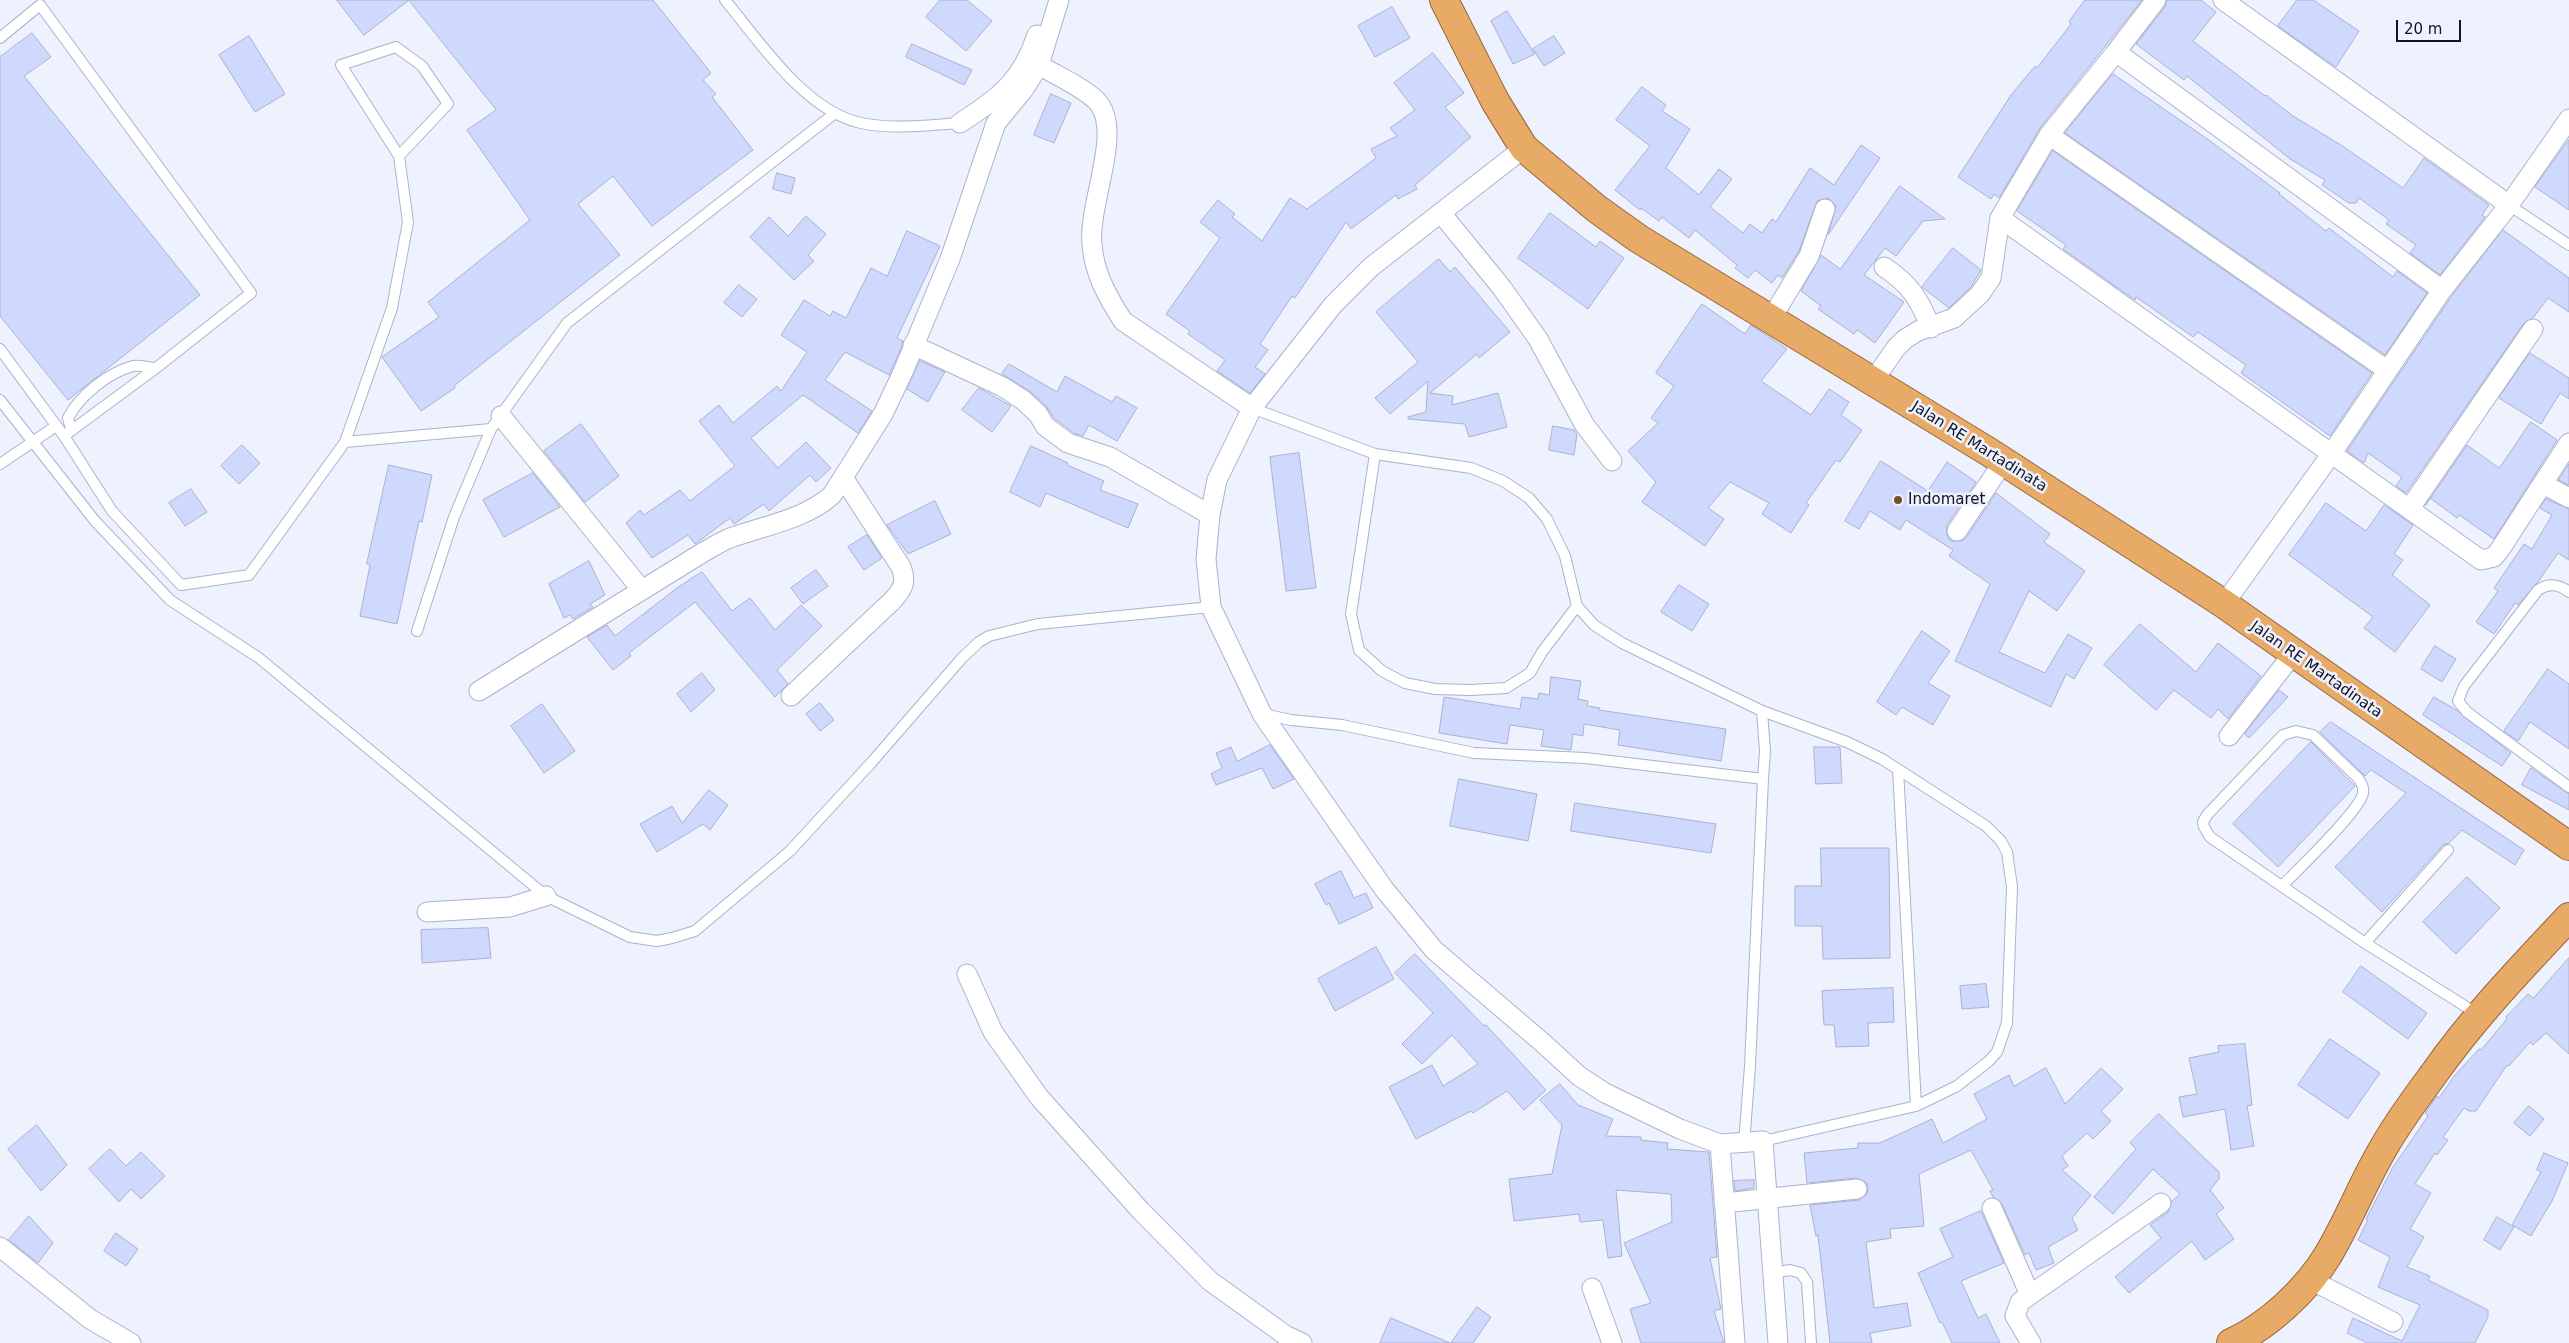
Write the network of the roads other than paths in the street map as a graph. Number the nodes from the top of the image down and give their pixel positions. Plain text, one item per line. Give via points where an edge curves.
1 (725, 0) edge
2 (1048, 0) edge
3 (1059, 0) edge
4 (1444, 0) edge
5 (2156, 0) edge
6 (2223, 0) edge
7 (0, 38) edge
8 (2116, 52) junction
9 (1039, 65) junction
10 (990, 104) junction
11 (835, 113) junction
12 (2569, 119) edge
13 (996, 123) junction
14 (960, 124) junction
15 (2049, 135) junction
16 (1524, 148) junction
17 (399, 156) junction
18 (2509, 205) junction
19 (1826, 209) dead end
20 (1441, 213) junction
21 (2000, 218) junction
22 (2569, 245) edge
23 (1884, 267) dead end
24 (2442, 290) junction
25 (1772, 319) junction
26 (1931, 328) junction
27 (2533, 329) dead end
28 (914, 345) junction
29 (0, 349) edge
30 (156, 368) junction
31 (2387, 370) junction
32 (1873, 381) junction
33 (0, 400) edge
34 (1252, 408) junction
35 (496, 423) junction
36 (56, 426) junction
37 (67, 432) junction
38 (34, 441) junction
39 (345, 442) junction
40 (2569, 443) edge
41 (2332, 453) junction
42 (1375, 454) junction
43 (1612, 461) dead end
44 (2004, 461) junction
45 (0, 464) edge
46 (844, 479) junction
47 (2543, 484) junction
48 (2569, 498) edge
49 (2410, 508) junction
50 (1210, 516) junction
51 (1958, 531) dead end
52 (641, 589) junction
53 (2569, 592) edge
54 (2224, 604) junction
55 (1577, 606) junction
56 (1211, 607) junction
57 (417, 631) dead end
58 (2293, 654) junction
59 (478, 691) dead end
60 (791, 696) dead end
61 (1762, 711) junction
62 (1262, 714) junction
63 (2229, 736) dead end
64 (1898, 769) junction
65 (1763, 779) junction
66 (2569, 787) edge
67 (2569, 846) edge
68 (2448, 850) dead end
69 (2282, 886) junction
70 (546, 896) junction
71 (427, 912) dead end
72 (2569, 917) edge
73 (2365, 943) junction
74 (967, 974) dead end
75 (2480, 1015) junction
76 (1916, 1106) junction
77 (1763, 1141) junction
78 (1720, 1144) junction
79 (1744, 1144) junction
80 (1857, 1189) dead end
81 (1767, 1199) junction
82 (1724, 1203) junction
83 (2161, 1203) dead end
84 (1992, 1208) dead end
85 (0, 1247) edge
86 (1773, 1273) junction
87 (2309, 1279) junction
88 (1592, 1288) dead end
89 (2030, 1295) junction
90 (2394, 1322) dead end
91 (131, 1343) edge
92 (1302, 1343) edge
93 (1612, 1343) edge
94 (1735, 1343) edge
95 (1778, 1343) edge
96 (1811, 1343) edge
97 (2031, 1343) edge
98 (2231, 1343) edge

1 - 11 lane via 793,83
2 - 10 street via 1021,73
3 - 9 street
4 - 16 highway, Jalan RE Martadinata via 1495,101
5 - 8 street
6 - 18 street
7 - 30 lane via 40,5 251,293
8 - 15 street
8 - 24 street
9 - 13 street
9 - 34 street via 1092,96 1103,112 1109,132 1091,242 1098,279 1112,304 1123,321
10 - 13 street
10 - 14 street
11 - 14 lane via 860,123 896,126
11 - 35 lane via 567,323
12 - 18 street
13 - 14 street
13 - 28 street via 950,259
15 - 21 street
15 - 31 street
16 - 20 street
16 - 25 highway, Jalan RE Martadinata via 1597,209 1639,239
17 - 17 lane via 448,104 422,66 396,47 341,66
17 - 39 lane via 408,222 398,280 392,308
18 - 22 lane
18 - 24 street
19 - 25 street via 1809,256
20 - 34 street via 1371,267 1332,305
20 - 43 street via 1502,288 1538,339 1584,424
21 - 26 street via 1991,278 1980,294 1954,318
21 - 41 street
23 - 26 street via 1904,280 1920,301
24 - 31 street
25 - 32 highway, Jalan RE Martadinata
26 - 32 street via 1905,339
27 - 49 street
28 - 46 street via 883,414
28 - 50 street via 1023,400 1046,426 1068,443 1110,457
29 - 36 lane
30 - 37 lane
30 - 37 lane via 135,366 108,377 75,404 68,418
31 - 41 street
32 - 44 highway, Jalan RE Martadinata
33 - 38 lane
34 - 42 lane
34 - 50 street via 1217,480
35 - 39 lane
35 - 52 street
35 - 57 lane via 454,517
36 - 37 lane
36 - 38 lane
37 - 39 lane via 112,512 181,585 249,575
38 - 45 lane
38 - 70 lane via 95,521 170,600 259,658
40 - 47 street
41 - 49 street
41 - 54 street
42 - 55 lane via 1472,468 1503,481 1529,498 1547,519 1565,556
42 - 55 lane via 1351,614 1359,650 1382,671 1405,683 1435,689 1506,688 1530,673
44 - 51 street
44 - 54 highway, Jalan RE Martadinata
46 - 52 street via 822,504 728,539
46 - 60 street via 905,578 902,590 892,601
47 - 48 street
47 - 49 street via 2501,548 2488,560 2477,558
50 - 56 street via 1206,559
52 - 59 street
53 - 66 lane via 2554,585 2538,590 2464,686 2458,701 2467,712
54 - 58 highway, Jalan RE Martadinata
55 - 61 lane via 1594,625 1622,643
56 - 62 street
56 - 70 lane via 1038,624 989,636 979,642 790,851 695,930 657,940 630,937
58 - 63 street
58 - 67 highway, Jalan RE Martadinata
61 - 64 lane via 1847,742
61 - 65 lane
62 - 65 lane via 1342,726 1474,753 1585,758
62 - 78 street via 1384,889 1434,950 1578,1076 1605,1094
64 - 76 lane
64 - 76 lane via 1986,826 2007,852 2012,880 2007,1022 1997,1052 1957,1086
65 - 79 lane
68 - 73 lane
69 - 69 lane via 2354,809 2363,793 2358,778 2313,735 2304,732 2283,736 2203,822 2210,837
69 - 73 lane
70 - 71 street via 510,907
72 - 75 highway
73 - 75 lane
74 - 92 street via 993,1032 1039,1097 1140,1210 1210,1281 1285,1336
75 - 87 highway via 2383,1147 2328,1256
76 - 77 lane
77 - 79 street
77 - 81 street
78 - 79 street
78 - 82 street
80 - 81 street
81 - 82 street
81 - 86 street
82 - 94 street
83 - 89 street
84 - 89 street
85 - 91 street via 90,1319
86 - 95 street
86 - 96 lane via 1801,1273 1807,1282
87 - 90 street
87 - 98 highway via 2272,1318 2251,1334
88 - 93 street
89 - 97 street via 2020,1302 2015,1316

